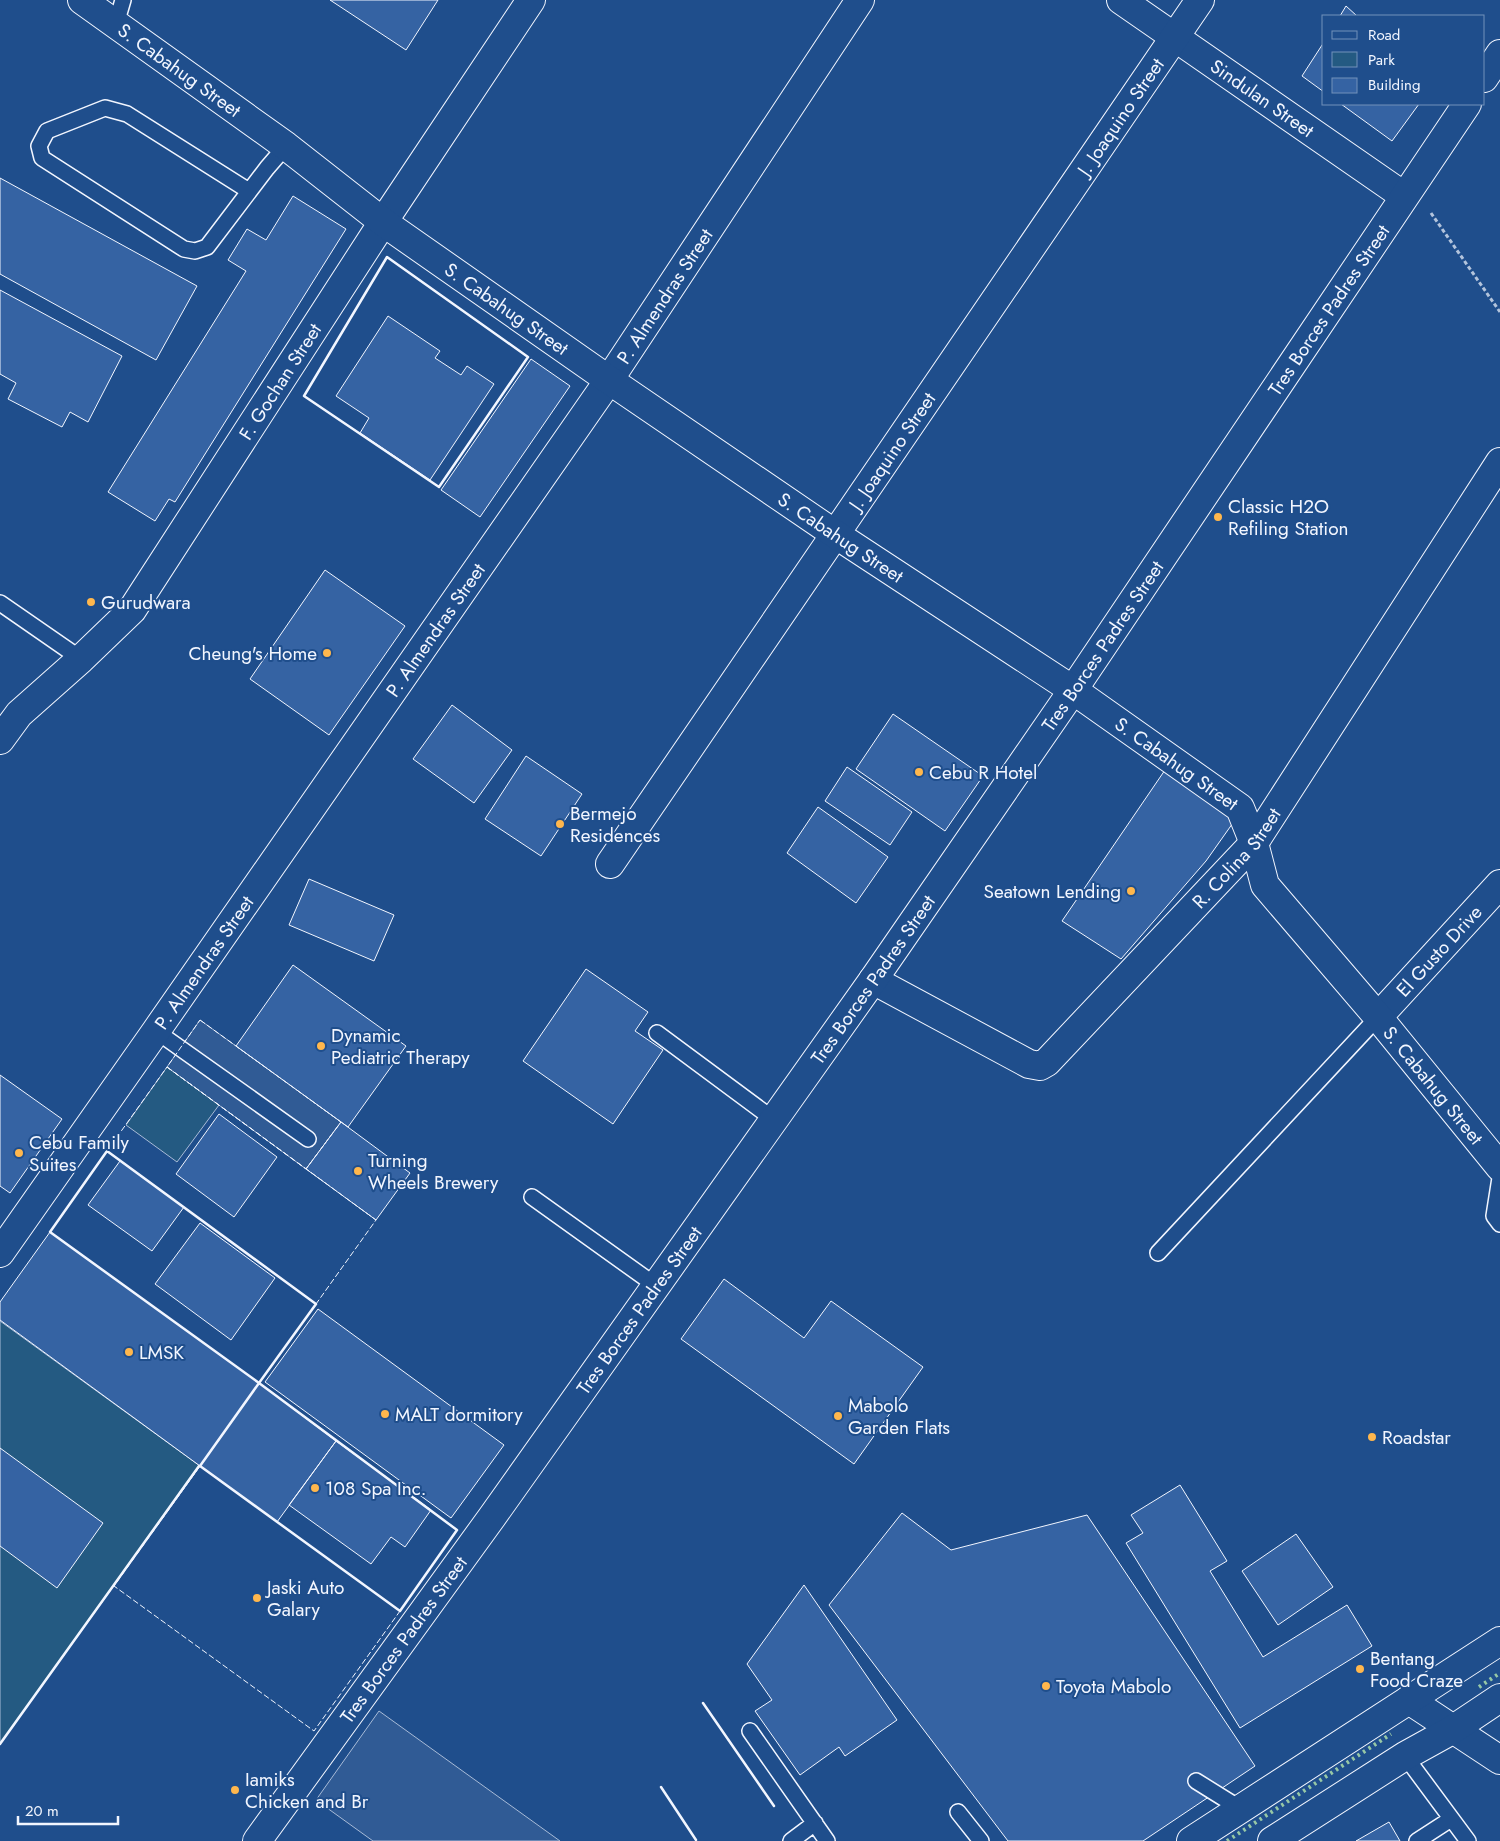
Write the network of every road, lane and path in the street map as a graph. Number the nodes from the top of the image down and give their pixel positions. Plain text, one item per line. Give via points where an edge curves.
1 (82, 0) edge
2 (531, 0) edge
3 (860, 0) edge
4 (1121, 0) edge
5 (1200, 0) edge
6 (120, 12) edge
7 (1175, 38) junction
8 (1500, 54) edge
9 (1485, 76) edge
10 (1466, 105) edge
11 (286, 146) junction
12 (249, 191) junction
13 (1404, 196) junction
14 (383, 222) junction
15 (1500, 312) edge
16 (609, 380) junction
17 (1500, 462) edge
18 (835, 534) junction
19 (0, 603) edge
20 (81, 659) junction
21 (1074, 690) junction
22 (0, 740) edge
23 (1254, 843) junction
24 (610, 864) dead end
25 (1500, 884) edge
26 (873, 980) junction
27 (1378, 1017) junction
28 (156, 1032) junction
29 (657, 1033) dead end
30 (773, 1119) junction
31 (308, 1139) dead end
32 (1500, 1167) edge
33 (1500, 1178) edge
34 (532, 1197) dead end
35 (1500, 1224) edge
36 (0, 1253) edge
37 (1158, 1253) dead end
38 (655, 1286) junction
39 (1500, 1641) edge
40 (1500, 1698) edge
41 (1409, 1700) junction
42 (1452, 1730) junction
43 (750, 1731) dead end
44 (1404, 1756) junction
45 (1500, 1760) edge
46 (1196, 1781) dead end
47 (1241, 1809) junction
48 (958, 1812) dead end
49 (1451, 1819) junction
50 (815, 1823) junction
51 (257, 1841) edge
52 (791, 1841) edge
53 (828, 1841) edge
54 (981, 1841) edge
55 (1191, 1841) edge
56 (1272, 1841) edge
57 (1417, 1841) edge
58 (1468, 1841) edge

1 - 6 street, S. Cabahug Street
2 - 14 street, F. Gochan Street
3 - 16 street, P. Almendras Street
4 - 7 street, Sindulan Street
5 - 7 street, J. Joaquino Street
6 - 11 street, S. Cabahug Street
7 - 13 street, Sindulan Street
7 - 18 street, J. Joaquino Street
8 - 9 street
10 - 13 street, Tres Borces Padres Street
11 - 12 lane
11 - 14 street, S. Cabahug Street
12 - 12 lane via 126,114 105,108 48,131 39,146 42,158 184,249 195,251 206,247
13 - 15 path via 1425,205
13 - 21 street, Tres Borces Padres Street
14 - 16 street, S. Cabahug Street
14 - 20 street, F. Gochan Street via 132,610
16 - 18 street, S. Cabahug Street
16 - 28 street, P. Almendras Street
17 - 23 street, R. Colina Street
18 - 21 street, S. Cabahug Street
18 - 24 street, J. Joaquino Street
19 - 20 lane
20 - 22 street, F. Gochan Street via 19,714
21 - 23 street, S. Cabahug Street via 1240,808
21 - 26 street, Tres Borces Padres Street
23 - 26 street, R. Colina Street via 1040,1066 1029,1064
23 - 27 street, S. Cabahug Street via 1265,885
25 - 27 street, El Gusto Drive
26 - 30 street, Tres Borces Padres Street
27 - 32 street, S. Cabahug Street
27 - 37 lane
28 - 31 lane
28 - 36 street, P. Almendras Street
29 - 30 lane
30 - 38 street, Tres Borces Padres Street
33 - 35 lane via 1494,1216
34 - 38 lane
38 - 51 street, Tres Borces Padres Street
39 - 41 street
40 - 42 street
41 - 42 street
41 - 47 street
42 - 44 street
42 - 45 street
43 - 50 lane
44 - 49 lane
44 - 56 street
46 - 47 lane
47 - 55 street
48 - 54 lane
49 - 57 lane
49 - 58 lane
50 - 52 lane
50 - 53 lane

